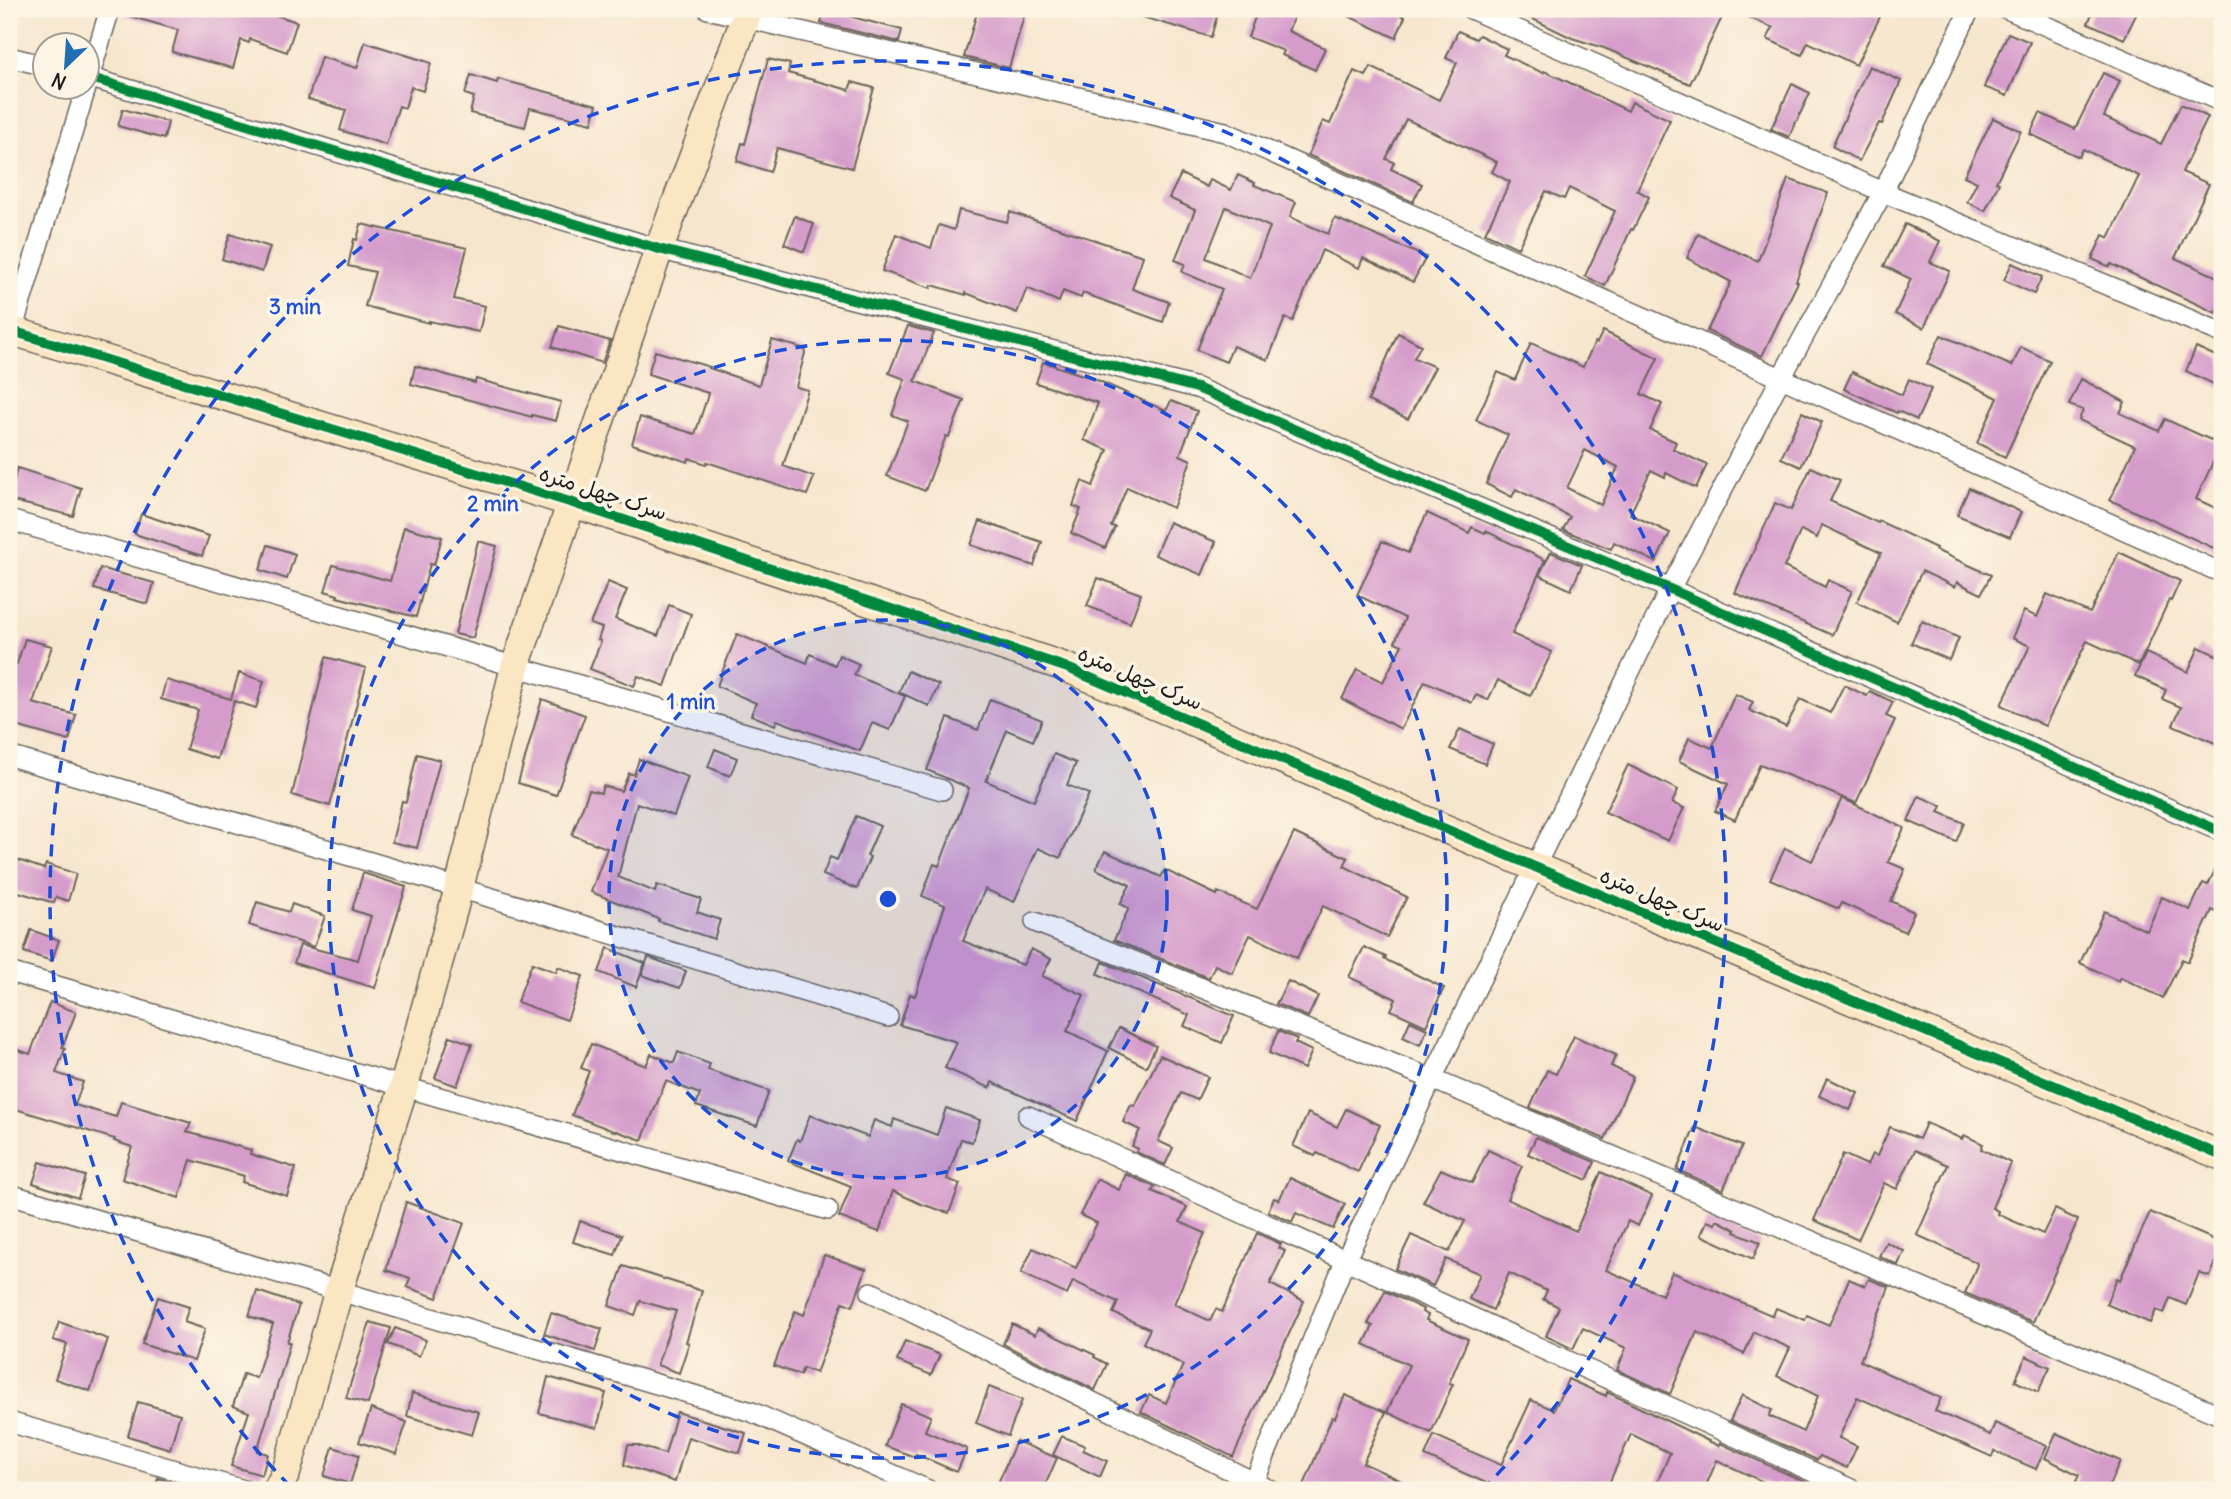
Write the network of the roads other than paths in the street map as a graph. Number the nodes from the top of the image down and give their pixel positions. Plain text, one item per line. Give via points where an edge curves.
1 (110, 9) edge
2 (708, 9) edge
3 (1471, 9) edge
4 (1970, 9) edge
5 (2007, 9) edge
6 (748, 13) edge
7 (102, 34) edge
8 (9, 57) edge
9 (32, 63) edge
10 (102, 85) edge
11 (81, 102) edge
12 (2222, 102) edge
13 (1883, 192) junction
14 (659, 249) junction
15 (2222, 333) edge
16 (10, 335) edge
17 (1781, 378) junction
18 (573, 503) junction
19 (9, 520) edge
20 (2222, 573) edge
21 (1670, 589) junction
22 (515, 667) junction
23 (9, 756) edge
24 (942, 790) dead end
25 (2222, 832) edge
26 (1535, 867) junction
27 (459, 888) junction
28 (1035, 922) dead end
29 (9, 972) edge
30 (888, 1017) dead end
31 (1432, 1079) junction
32 (404, 1086) junction
33 (1028, 1116) dead end
34 (2222, 1156) edge
35 (9, 1194) edge
36 (828, 1210) dead end
37 (1345, 1261) junction
38 (340, 1290) junction
39 (871, 1292) dead end
40 (2222, 1416) edge
41 (9, 1422) edge
42 (1258, 1488) edge
43 (244, 1490) edge
44 (277, 1490) edge
45 (928, 1490) edge
46 (1853, 1490) edge

1 - 7 street
2 - 6 street
3 - 13 street
4 - 13 street
5 - 12 street
6 - 14 street
6 - 17 street via 1225,132
8 - 9 street
10 - 14 street
11 - 16 street
13 - 15 street
13 - 17 street
14 - 18 street
14 - 21 street via 1197,388
16 - 18 street, سرک چهل متره
17 - 20 street
17 - 21 street
18 - 22 street
18 - 26 street, سرک چهل متره via 1065,667
19 - 22 street
21 - 25 street
21 - 26 street
22 - 24 street
22 - 27 street
23 - 27 street
26 - 31 street
26 - 34 street, سرک چهل متره
27 - 30 street
27 - 32 street
28 - 31 street
29 - 32 street
31 - 37 street
31 - 40 street
32 - 36 street
32 - 38 street
33 - 37 street
35 - 38 street
37 - 42 street
37 - 46 street
38 - 44 street
38 - 45 street via 751,1412
39 - 42 street
41 - 43 street

